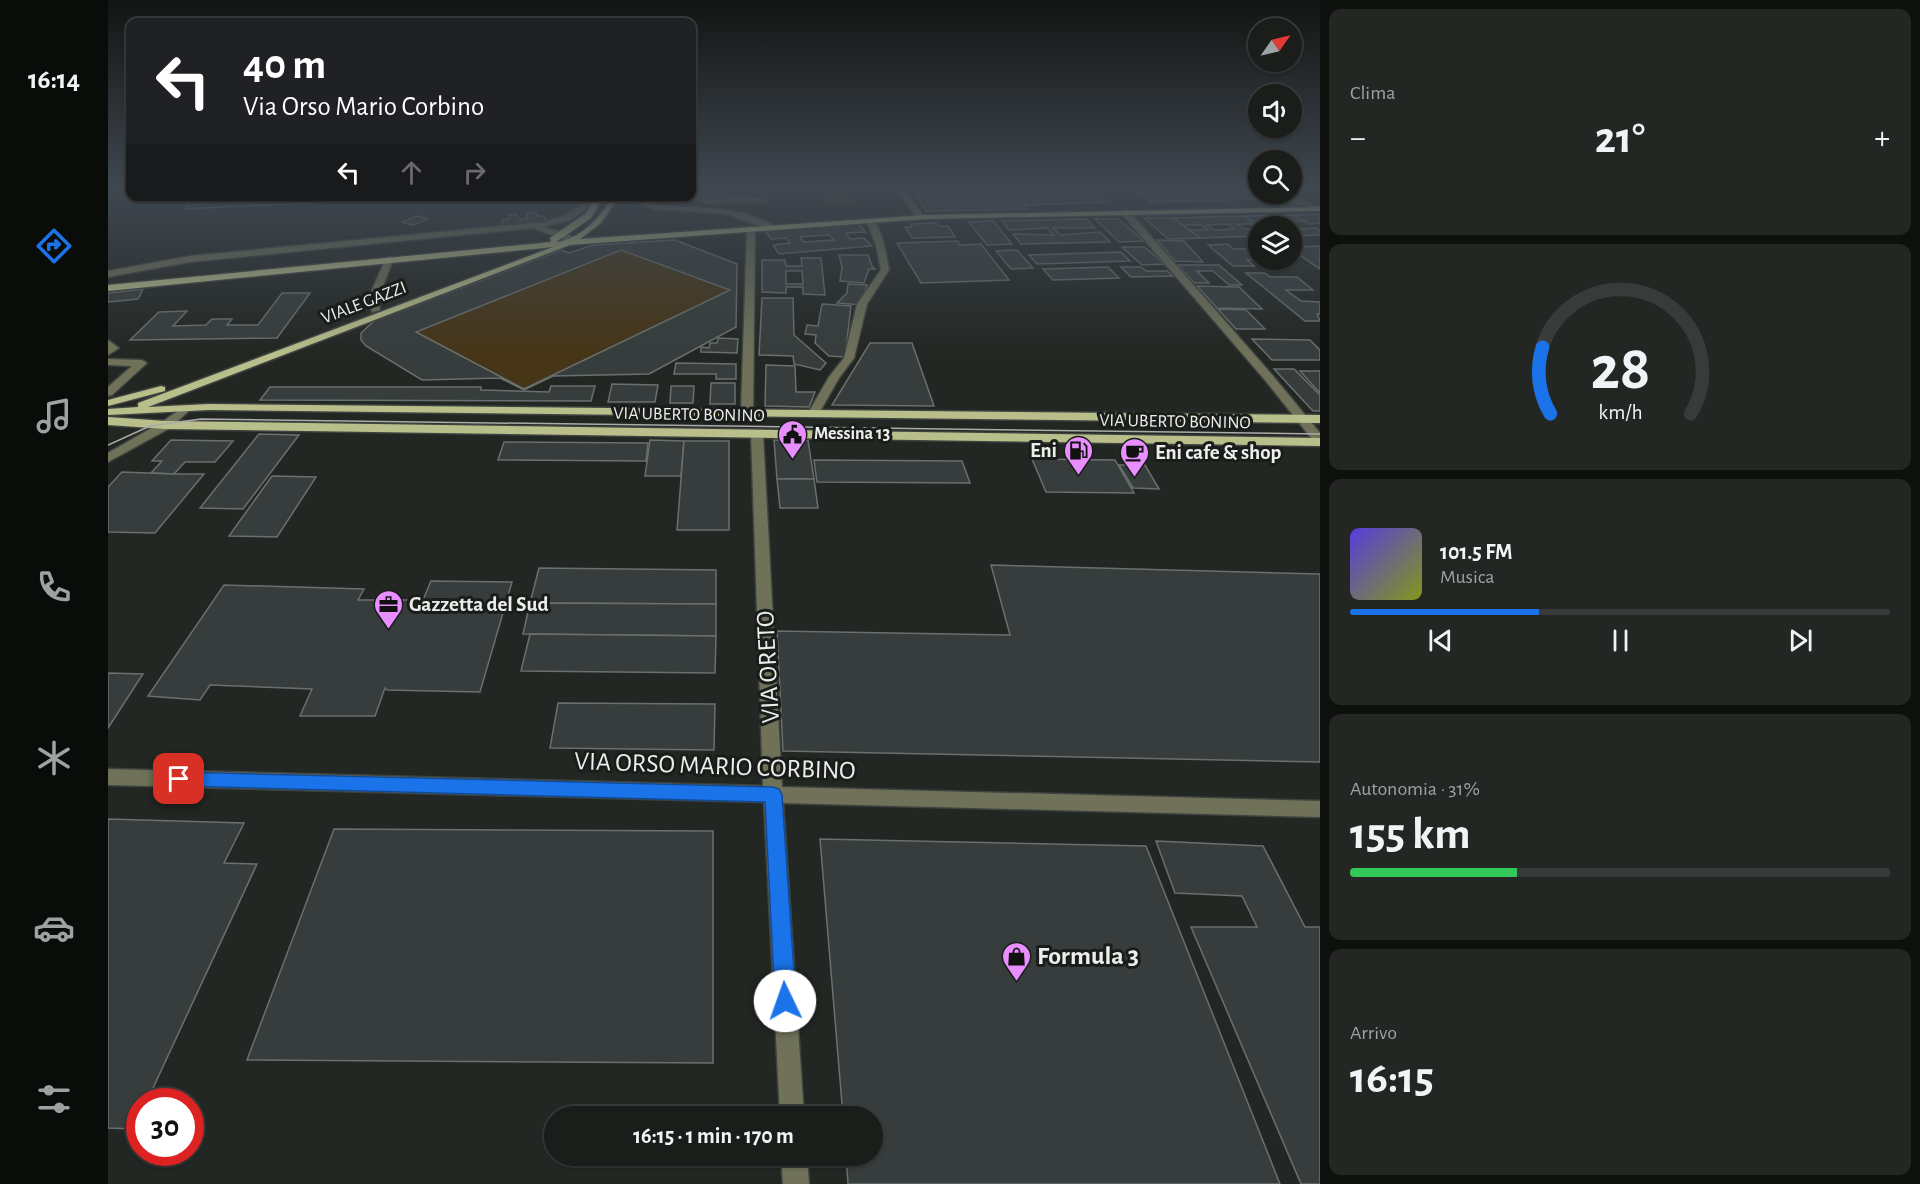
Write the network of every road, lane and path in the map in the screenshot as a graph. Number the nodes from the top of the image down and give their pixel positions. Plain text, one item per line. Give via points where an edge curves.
1 (356, 243) edge
2 (547, 243) edge
3 (549, 243) edge
4 (567, 243) edge
5 (751, 243) edge
6 (879, 243) edge
7 (1152, 243) edge
8 (389, 260) junction
9 (108, 274) edge
10 (108, 288) edge
11 (375, 310) junction
12 (108, 343) edge
13 (108, 352) edge
14 (108, 362) edge
15 (213, 379) junction
16 (155, 390) junction
17 (108, 393) edge
18 (108, 403) edge
19 (186, 408) junction
20 (108, 412) edge
21 (747, 412) junction
22 (814, 413) junction
23 (129, 417) junction
24 (1302, 419) junction
25 (1320, 419) edge
26 (108, 420) edge
27 (166, 425) junction
28 (757, 434) junction
29 (1320, 442) edge
30 (108, 458) edge
31 (108, 777) edge
32 (773, 795) junction
33 (1320, 809) edge
34 (791, 1106) edge
35 (795, 1166) edge
36 (796, 1184) edge

1 - 9 street via 190,259
2 - 8 main road
3 - 11 main road, VIALE GAZZI
4 - 15 main road, VIALE GAZZI
5 - 21 street
6 - 22 street via 885,270 862,304 849,358
7 - 24 street
8 - 10 main road
8 - 11 street via 373,299
11 - 16 main road, VIALE GAZZI
12 - 13 street via 114,348
14 - 17 street via 142,363
15 - 19 main road via 196,392
15 - 23 main road, VIALE GAZZI
16 - 18 main road
16 - 23 main road via 132,402
19 - 21 main road, VIA UBERTO BONINO
19 - 23 main road, VIA UBERTO BONINO
19 - 27 street
20 - 23 main road
21 - 22 main road, VIA UBERTO BONINO
22 - 24 main road, VIA UBERTO BONINO
23 - 26 main road
23 - 27 main road, VIA UBERTO BONINO
24 - 25 main road, VIA UBERTO BONINO
24 - 29 street
27 - 28 main road, VIA UBERTO BONINO
27 - 30 street
28 - 29 main road, VIA UBERTO BONINO
28 - 32 street, VIA ORETO
31 - 32 street, VIA ORSO MARIO CORBINO
32 - 33 street, VIA ORSO MARIO CORBINO
32 - 34 street, VIA ORETO
35 - 36 street

